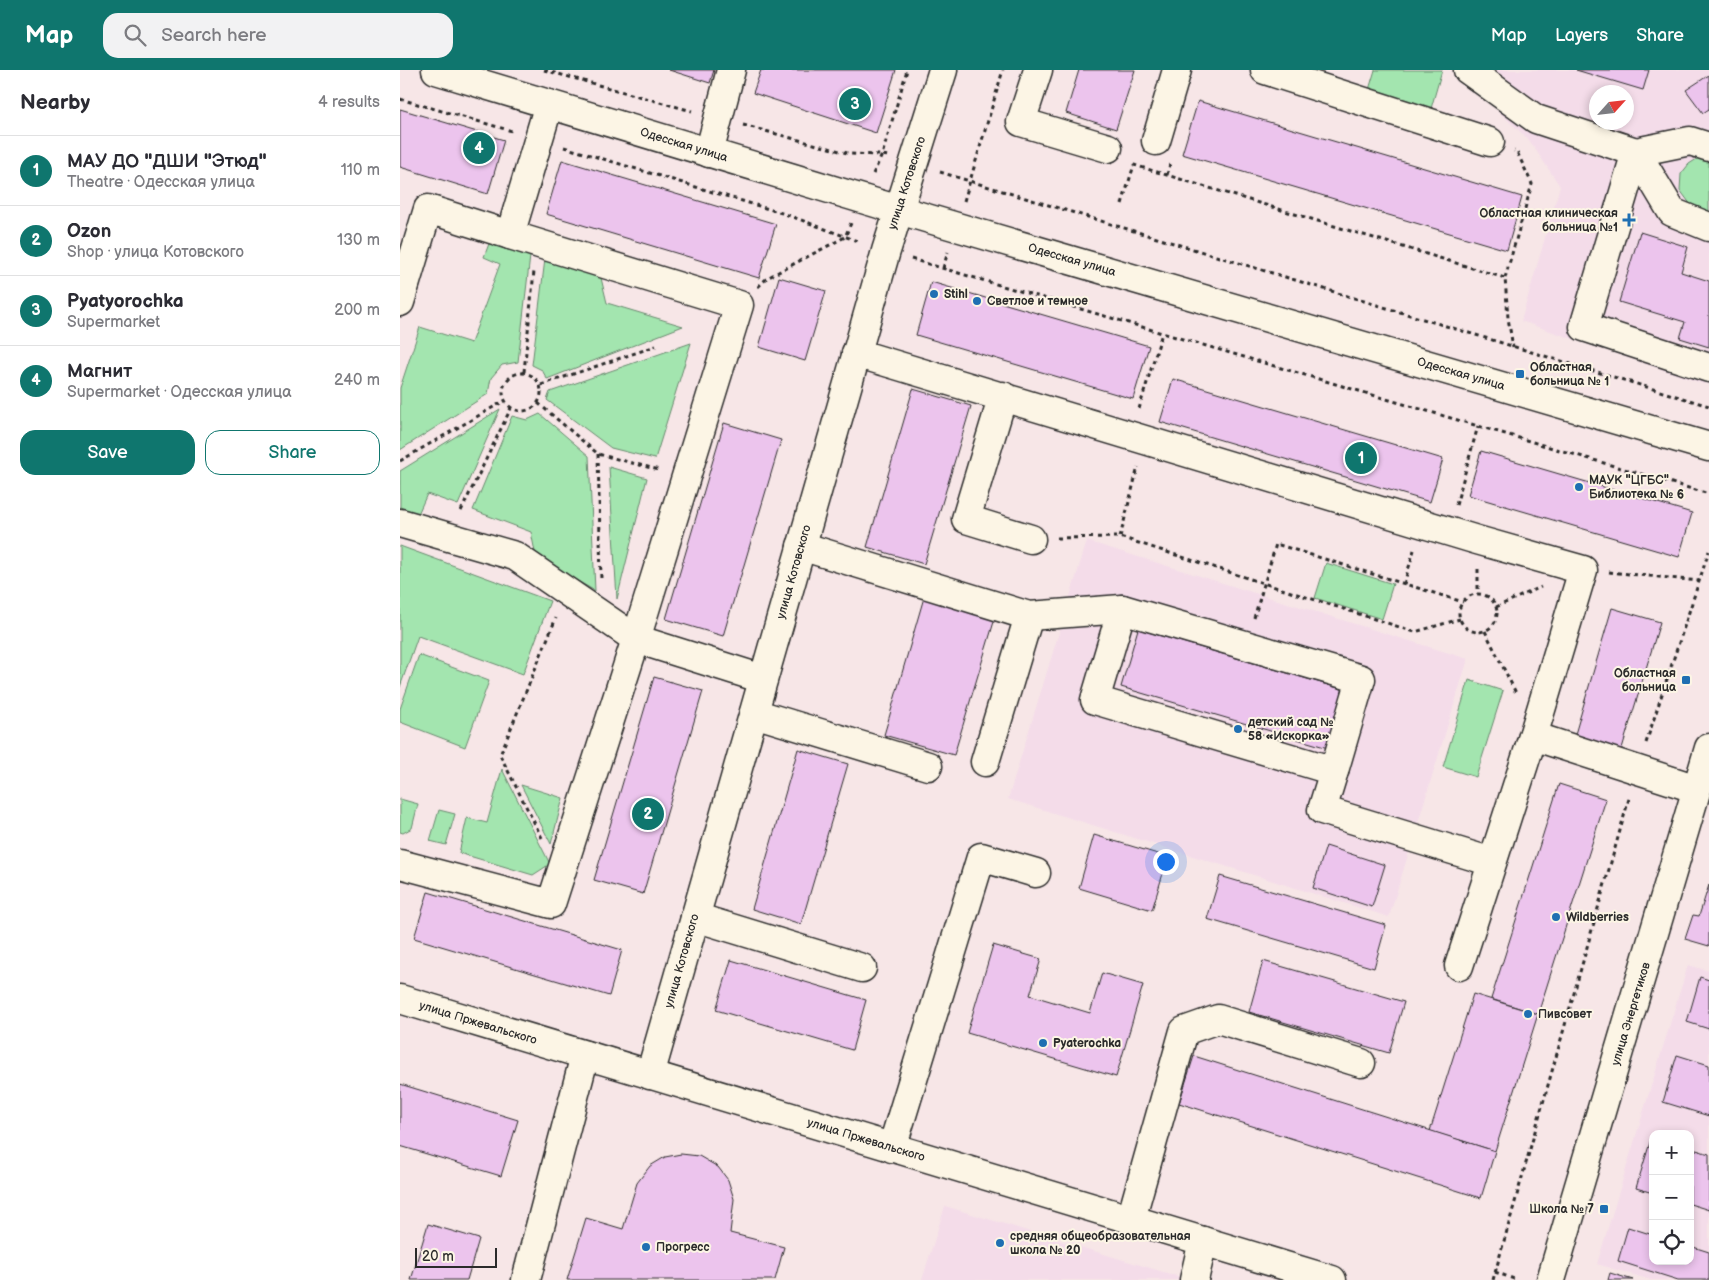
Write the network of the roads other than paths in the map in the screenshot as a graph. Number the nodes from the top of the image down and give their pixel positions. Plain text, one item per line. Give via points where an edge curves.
1 (436, 70) edge
2 (731, 70) edge
3 (943, 70) edge
4 (1038, 70) edge
5 (1177, 70) edge
6 (1264, 70) edge
7 (1468, 70) edge
8 (549, 104) junction
9 (1156, 141) dead end
10 (1490, 142) road end
11 (1709, 147) edge
12 (1108, 148) dead end
13 (1636, 152) junction
14 (709, 153) junction
15 (899, 210) junction
16 (1709, 227) edge
17 (510, 235) junction
18 (400, 302) edge
19 (856, 352) junction
20 (1709, 368) edge
21 (1003, 396) junction
22 (1709, 447) edge
23 (400, 523) edge
24 (1031, 539) road end
25 (801, 546) junction
26 (1122, 609) junction
27 (1029, 616) junction
28 (636, 639) junction
29 (763, 679) junction
30 (754, 713) junction
31 (1533, 736) junction
32 (1709, 748) edge
33 (985, 762) dead end
34 (928, 766) dead end
35 (1334, 770) junction
36 (1697, 789) junction
37 (1492, 862) junction
38 (400, 864) edge
39 (1036, 873) dead end
40 (695, 917) junction
41 (1459, 966) dead end
42 (862, 968) dead end
43 (400, 999) edge
44 (585, 1056) junction
45 (1361, 1063) dead end
46 (650, 1075) junction
47 (892, 1148) junction
48 (1131, 1219) junction
49 (1203, 1241) junction
50 (526, 1280) edge
51 (1194, 1280) edge
52 (1332, 1280) edge
53 (1551, 1280) edge

1 - 8 street, Одесская улица
2 - 14 street
3 - 15 street, улица Котовского
4 - 12 street via 1021,122
5 - 9 street
6 - 10 street
7 - 13 street via 1536,120
8 - 14 street, Одесская улица
8 - 17 street
11 - 13 street via 1690,141
13 - 16 street via 1672,212
13 - 20 street via 1584,327
14 - 15 street, Одесская улица
15 - 19 street, улица Котовского
15 - 22 street, Одесская улица
17 - 18 street via 428,210
17 - 28 street via 739,305
19 - 21 street
19 - 25 street, улица Котовского
21 - 24 street via 966,519
21 - 31 street via 1583,570
23 - 28 street via 515,556
25 - 27 street
25 - 29 street, улица Котовского
26 - 27 street
26 - 35 street via 1095,700
26 - 35 street via 1361,679
27 - 33 street
28 - 29 street
28 - 38 street via 551,904
29 - 30 street, улица Котовского
30 - 34 street
30 - 40 street, улица Котовского
31 - 36 street
31 - 37 street
32 - 36 street, улица Энергетиков
35 - 37 street via 1322,810
36 - 53 street, улица Энергетиков
37 - 41 street
39 - 47 street via 981,857
40 - 42 street
40 - 46 street, улица Котовского
43 - 44 street, улица Пржевальского
44 - 46 street, улица Пржевальского
44 - 50 street
45 - 48 street via 1218,1019 1184,1030
46 - 47 street, улица Пржевальского
47 - 48 street, улица Пржевальского
48 - 49 street, улица Пржевальского
49 - 51 street
49 - 52 street, улица Пржевальского

